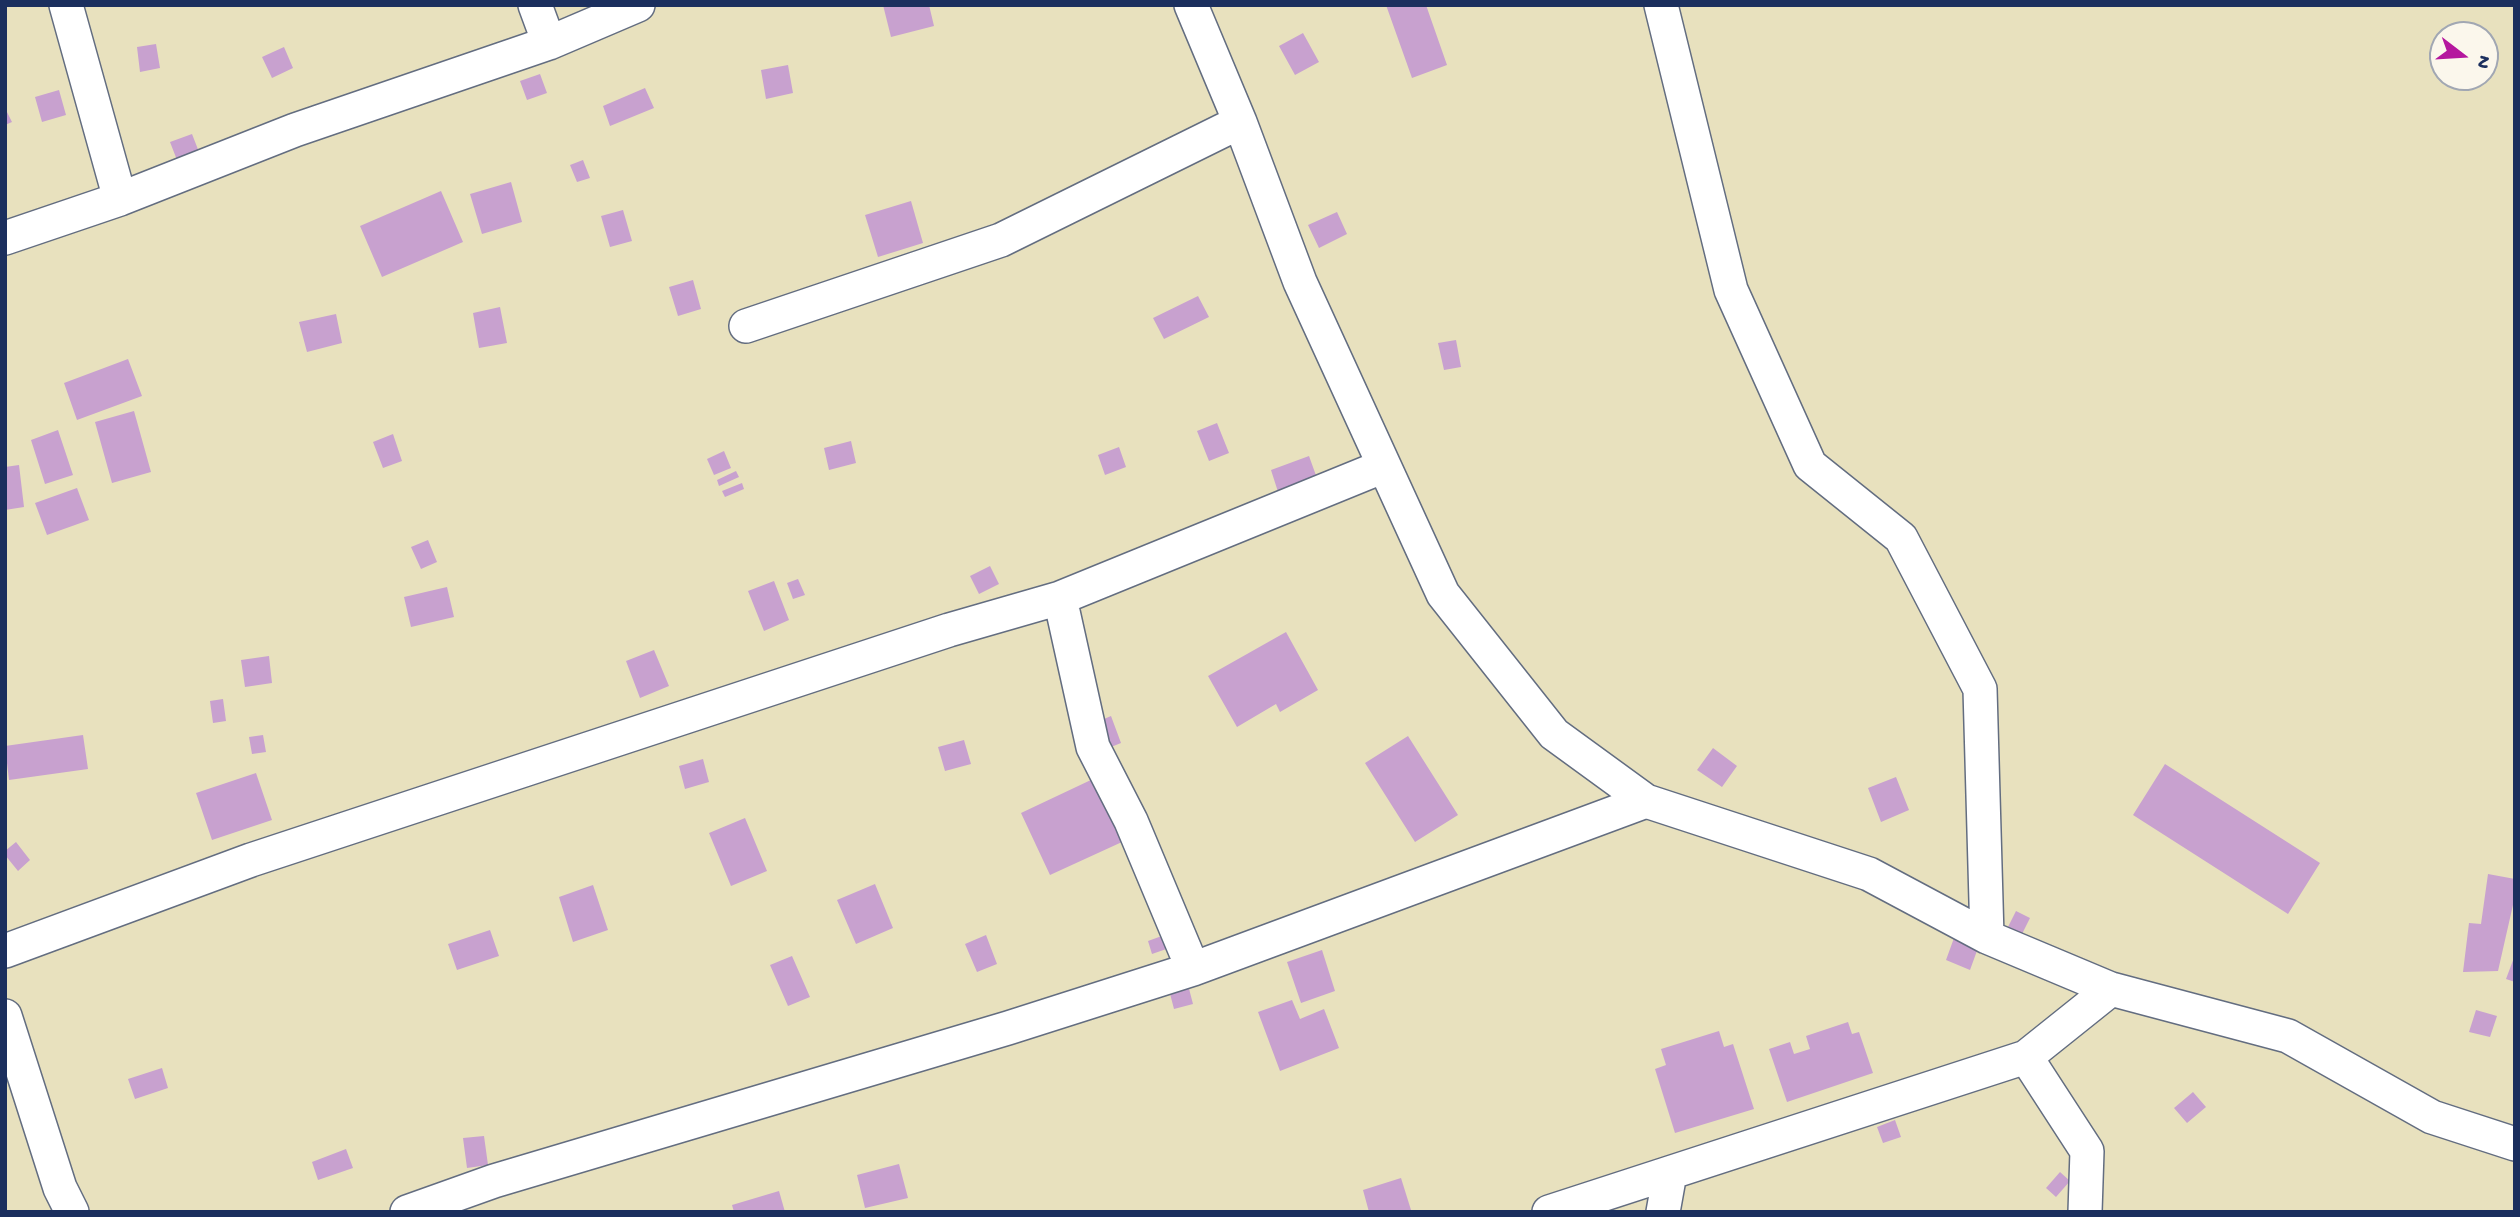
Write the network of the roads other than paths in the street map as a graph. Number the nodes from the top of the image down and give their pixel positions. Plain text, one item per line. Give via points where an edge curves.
1 (66, 5) edge
2 (535, 5) edge
3 (638, 5) edge
4 (1191, 5) edge
5 (1661, 5) edge
6 (548, 43) junction
7 (1240, 122) junction
8 (120, 199) junction
9 (5, 238) edge
10 (746, 326) dead end
11 (1384, 466) junction
12 (1060, 598) junction
13 (1646, 801) junction
14 (1987, 937) junction
15 (5, 951) edge
16 (1193, 969) junction
17 (2111, 989) junction
18 (5, 1016) edge
19 (2026, 1057) junction
20 (2515, 1144) edge
21 (1670, 1173) junction
22 (72, 1212) edge
23 (407, 1212) edge
24 (1549, 1212) edge
25 (1663, 1212) edge
26 (2085, 1212) edge

1 - 8 street
2 - 6 street
3 - 6 street
4 - 7 street
5 - 14 street via 1731,290 1810,465 1901,538 1980,689
6 - 8 street via 295,130
7 - 10 street via 1002,240
7 - 11 street via 1300,282
8 - 9 street
11 - 12 street
11 - 13 street via 1451,605 1554,734
12 - 15 street via 949,630 251,860
12 - 16 street via 1093,747 1131,821
13 - 14 street via 1869,874
13 - 16 street
14 - 17 street
16 - 23 street via 494,1181
17 - 19 street
17 - 20 street via 2288,1036 2432,1117
18 - 22 street via 60,1188
19 - 21 street
19 - 26 street via 2087,1151
21 - 24 street
21 - 25 street

